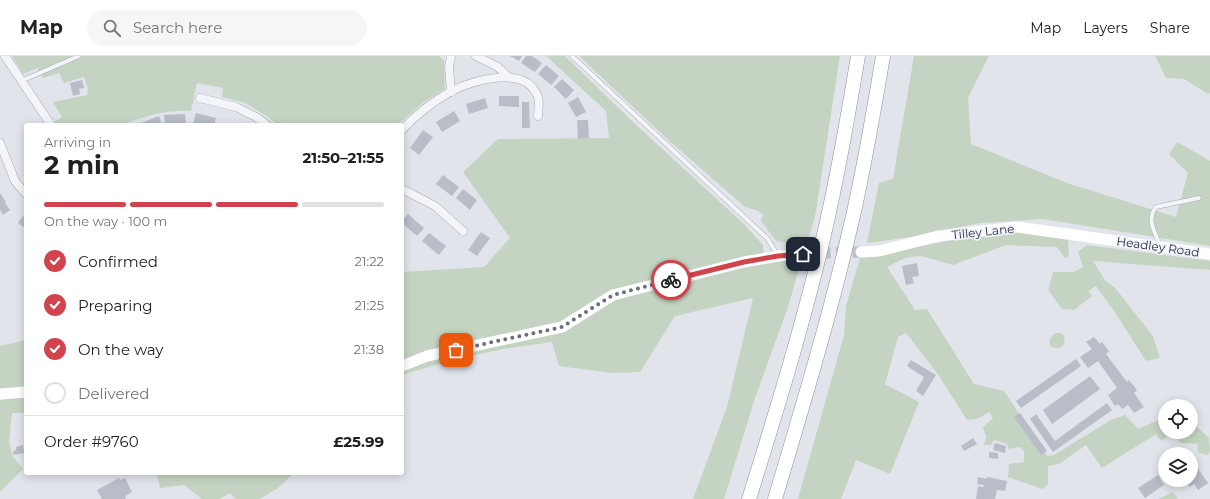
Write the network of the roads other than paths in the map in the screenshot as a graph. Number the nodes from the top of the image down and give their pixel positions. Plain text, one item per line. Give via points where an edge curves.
1 (5, 56) edge
2 (79, 56) edge
3 (451, 56) edge
4 (476, 56) edge
5 (572, 56) edge
6 (858, 56) edge
7 (883, 56) edge
8 (508, 77) junction
9 (22, 81) junction
10 (451, 92) junction
11 (200, 98) dead end
12 (538, 116) dead end
13 (50, 123) edge
14 (265, 123) edge
15 (404, 128) edge
16 (0, 143) edge
17 (404, 190) edge
18 (24, 192) edge
19 (1200, 198) dead end
20 (463, 231) dead end
21 (1106, 239) joint
22 (1161, 247) junction
23 (861, 252) tunnel mouth
24 (803, 254) tunnel mouth
25 (1210, 254) edge
26 (778, 256) junction
27 (404, 365) edge
28 (24, 392) edge
29 (0, 394) edge
30 (749, 499) edge
31 (775, 499) edge

1 - 9 street
2 - 9 lane
3 - 10 street
4 - 8 street via 498,67
5 - 26 lane via 759,230
6 - 30 highway via 828,217 791,362
7 - 31 highway via 852,223 815,366
8 - 10 street via 490,79
8 - 12 street via 520,79 534,89 539,99
9 - 13 street
10 - 15 street via 428,106
11 - 14 street via 236,107
16 - 18 street via 15,181
17 - 20 street via 435,206
19 - 22 lane via 1156,207 1152,212 1151,220
21 - 22 street, Headley Road
21 - 23 street, Tilley Lane via 1016,227 938,236 879,251
22 - 25 street, Headley Road
24 - 26 street
26 - 27 street via 613,295 562,327 426,356
28 - 29 street

